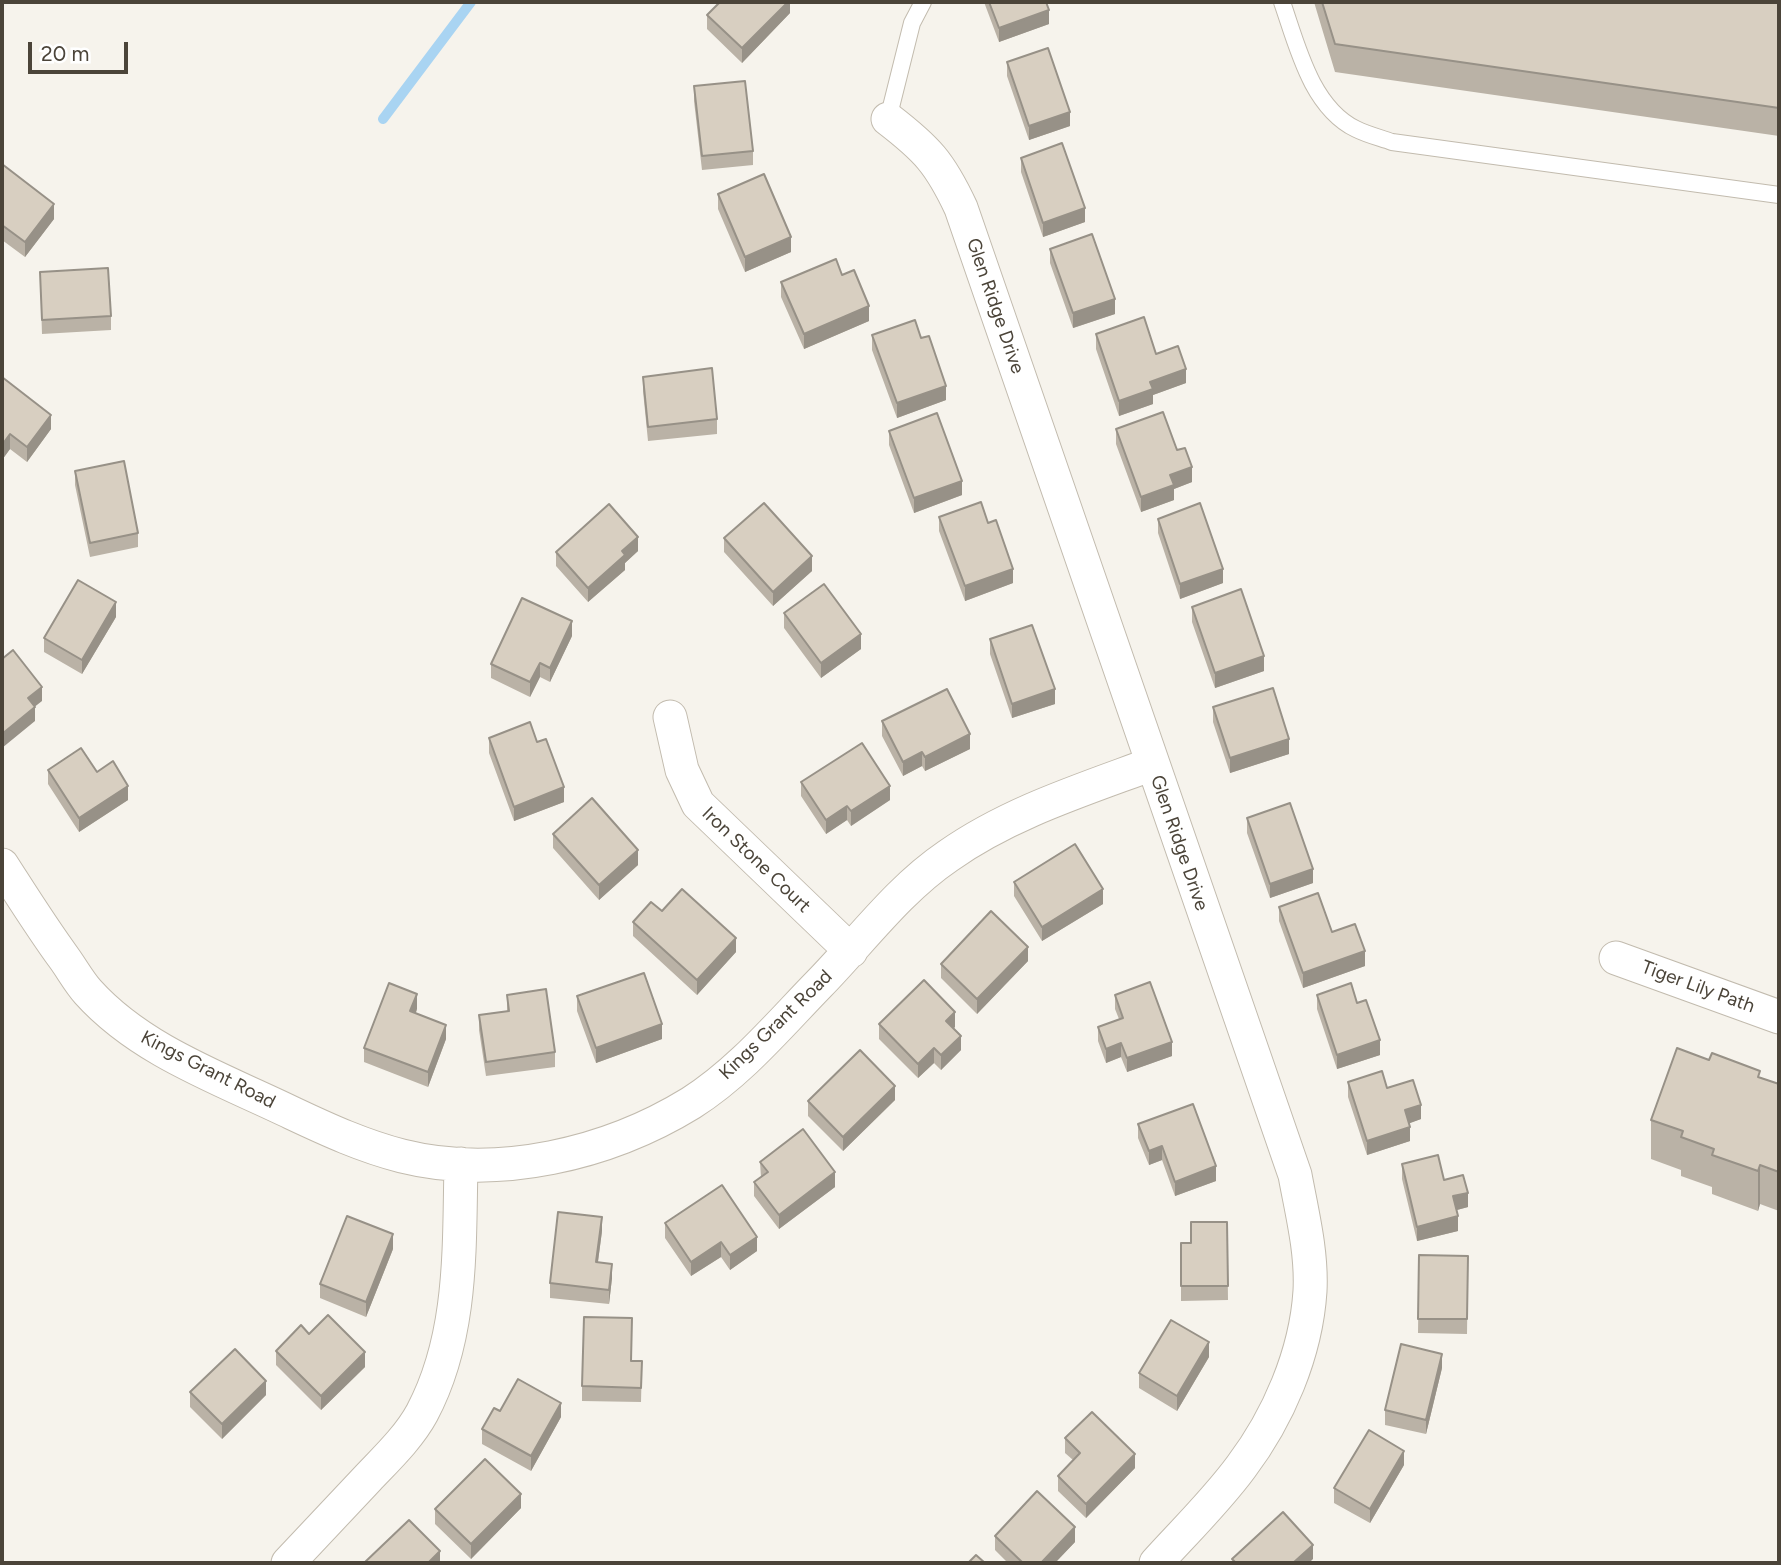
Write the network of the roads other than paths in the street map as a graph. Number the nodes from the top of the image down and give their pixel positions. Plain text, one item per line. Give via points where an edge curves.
1 (923, 2) edge
2 (1282, 2) edge
3 (888, 118) joint
4 (1779, 195) edge
5 (670, 717) dead end
6 (1152, 764) junction
7 (2, 865) edge
8 (851, 951) junction
9 (1616, 958) dead end
10 (1779, 1017) edge
11 (461, 1164) junction
12 (288, 1563) edge
13 (1156, 1563) edge

1 - 3 lane via 912,23
2 - 4 lane via 1318,93 1355,129 1392,142
3 - 6 street, Glen Ridge Drive via 921,144 945,173 961,208
5 - 8 street, Iron Stone Court via 682,770 698,804
6 - 8 street, Kings Grant Road via 1049,803 947,856 910,886
6 - 13 street, Glen Ridge Drive via 1295,1175 1308,1240 1310,1291 1299,1355 1275,1412 1241,1467
7 - 11 street, Kings Grant Road via 87,991 117,1020 163,1050 345,1139 405,1157
8 - 11 street, Kings Grant Road via 740,1064 683,1107 642,1130 586,1149 521,1163
9 - 10 street, Tiger Lily Path
11 - 12 street via 458,1283 440,1372 421,1414 393,1452

